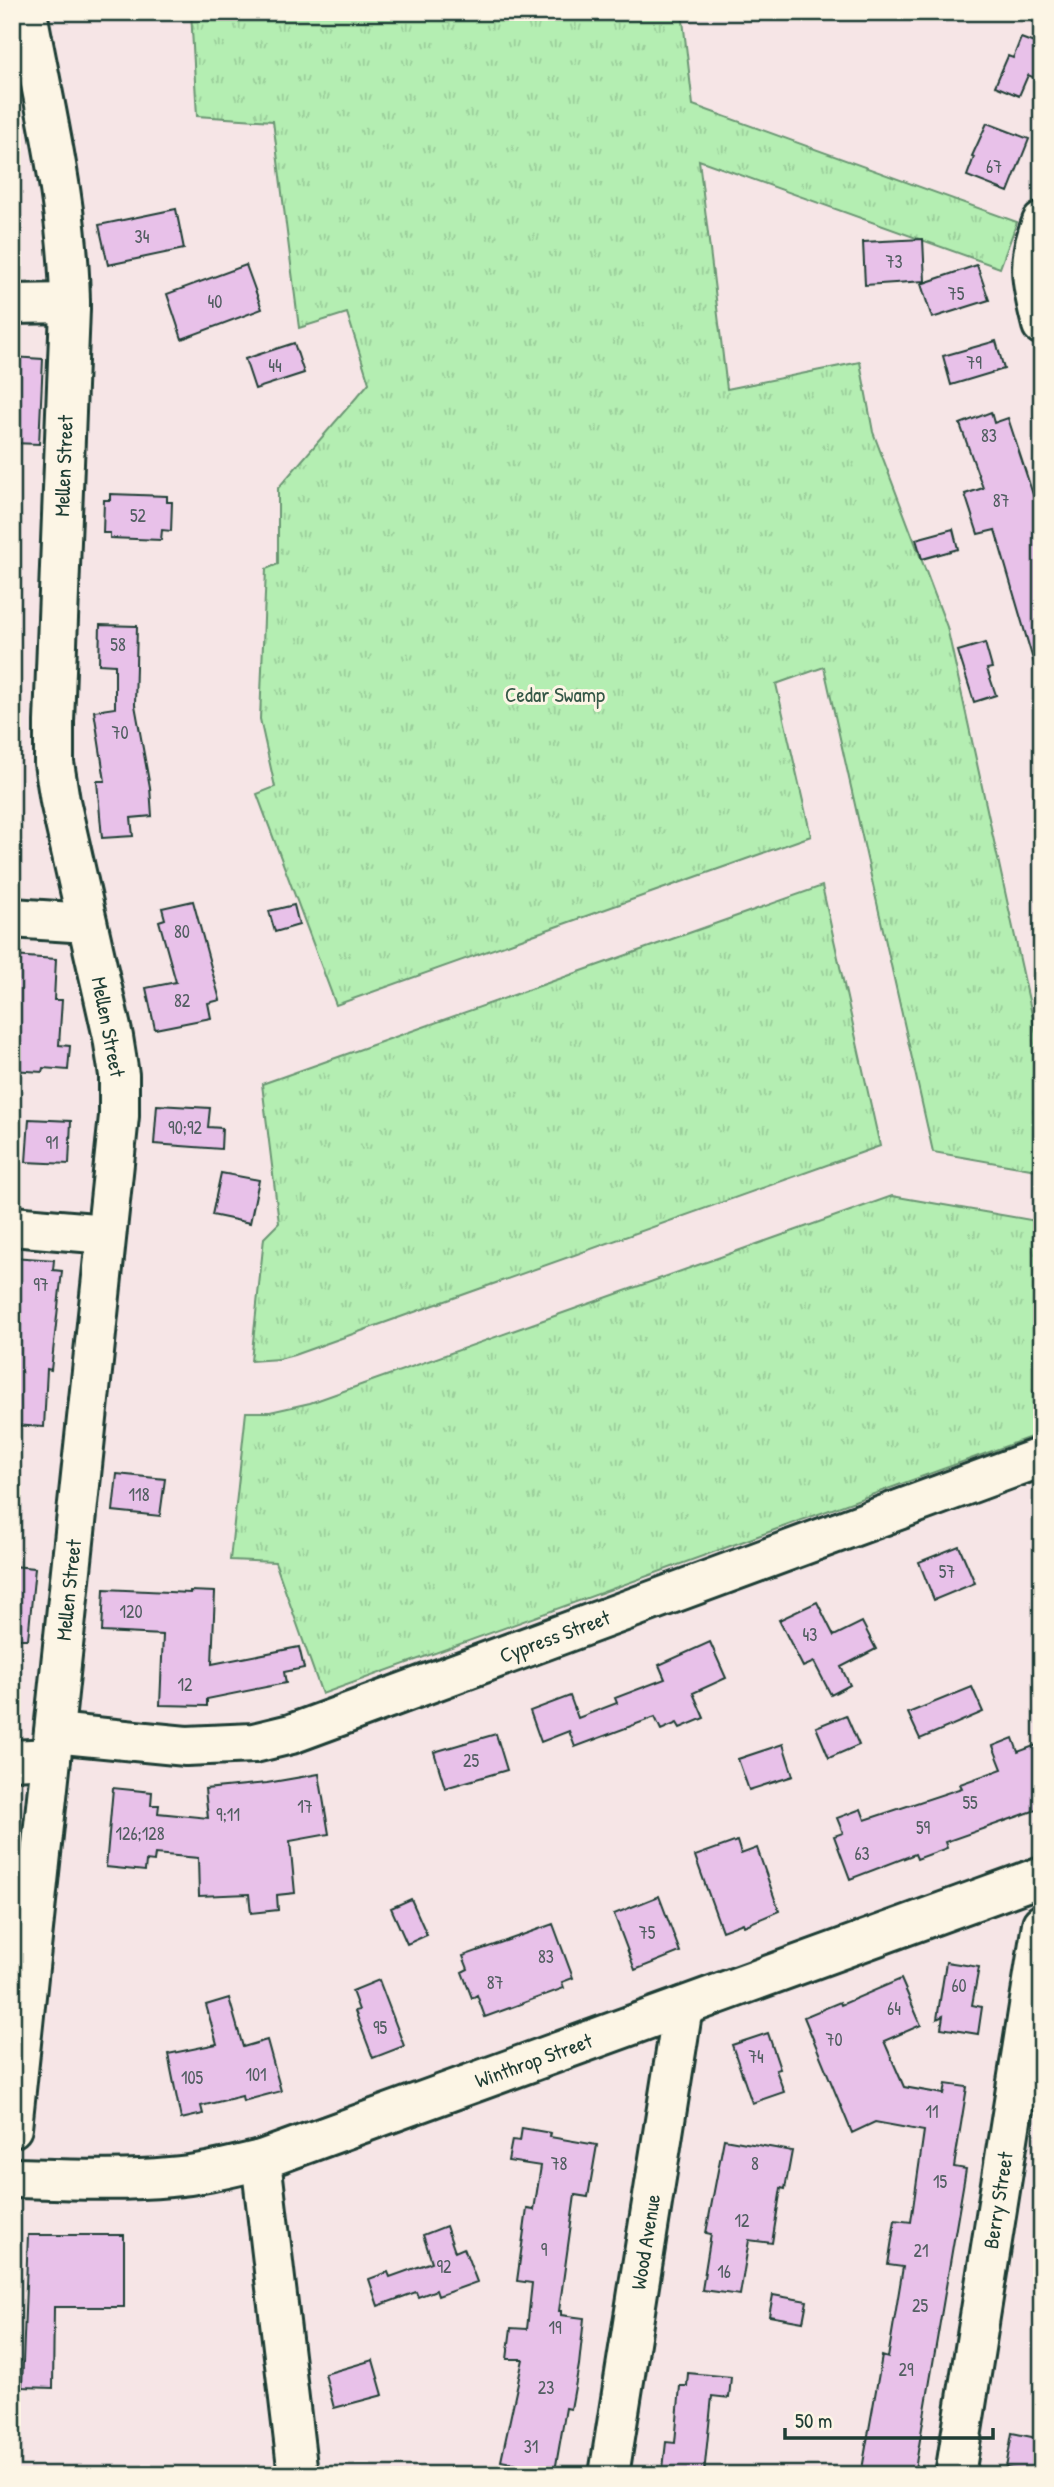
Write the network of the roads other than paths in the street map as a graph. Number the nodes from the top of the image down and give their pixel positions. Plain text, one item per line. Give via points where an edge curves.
1 (27, 12) edge
2 (1042, 222) edge
3 (70, 303) junction
4 (12, 304) edge
5 (1042, 325) edge
6 (12, 918) edge
7 (87, 923) junction
8 (12, 1226) edge
9 (106, 1234) junction
10 (1042, 1457) edge
11 (53, 1745) junction
12 (12, 1759) edge
13 (1042, 1876) edge
14 (1042, 1924) edge
15 (683, 2007) junction
16 (12, 2128) edge
17 (261, 2160) junction
18 (12, 2178) edge
19 (298, 2475) edge
20 (609, 2475) edge
21 (955, 2475) edge

1 - 3 street, Mellen Street via 66,230
2 - 5 street via 1031,272
3 - 4 street
3 - 7 street, Mellen Street via 54,762
6 - 7 street
7 - 9 street, Mellen Street via 119,1075
8 - 9 street
9 - 11 street, Mellen Street
10 - 11 street, Cypress Street via 291,1734 254,1743
11 - 12 street, Cypress Street
11 - 16 street, Mellen Street
13 - 15 street, Winthrop Street
14 - 21 street, Berry Street
15 - 17 street, Winthrop Street
15 - 20 street, Wood Avenue
17 - 18 street, Winthrop Street via 159,2178
17 - 19 street

